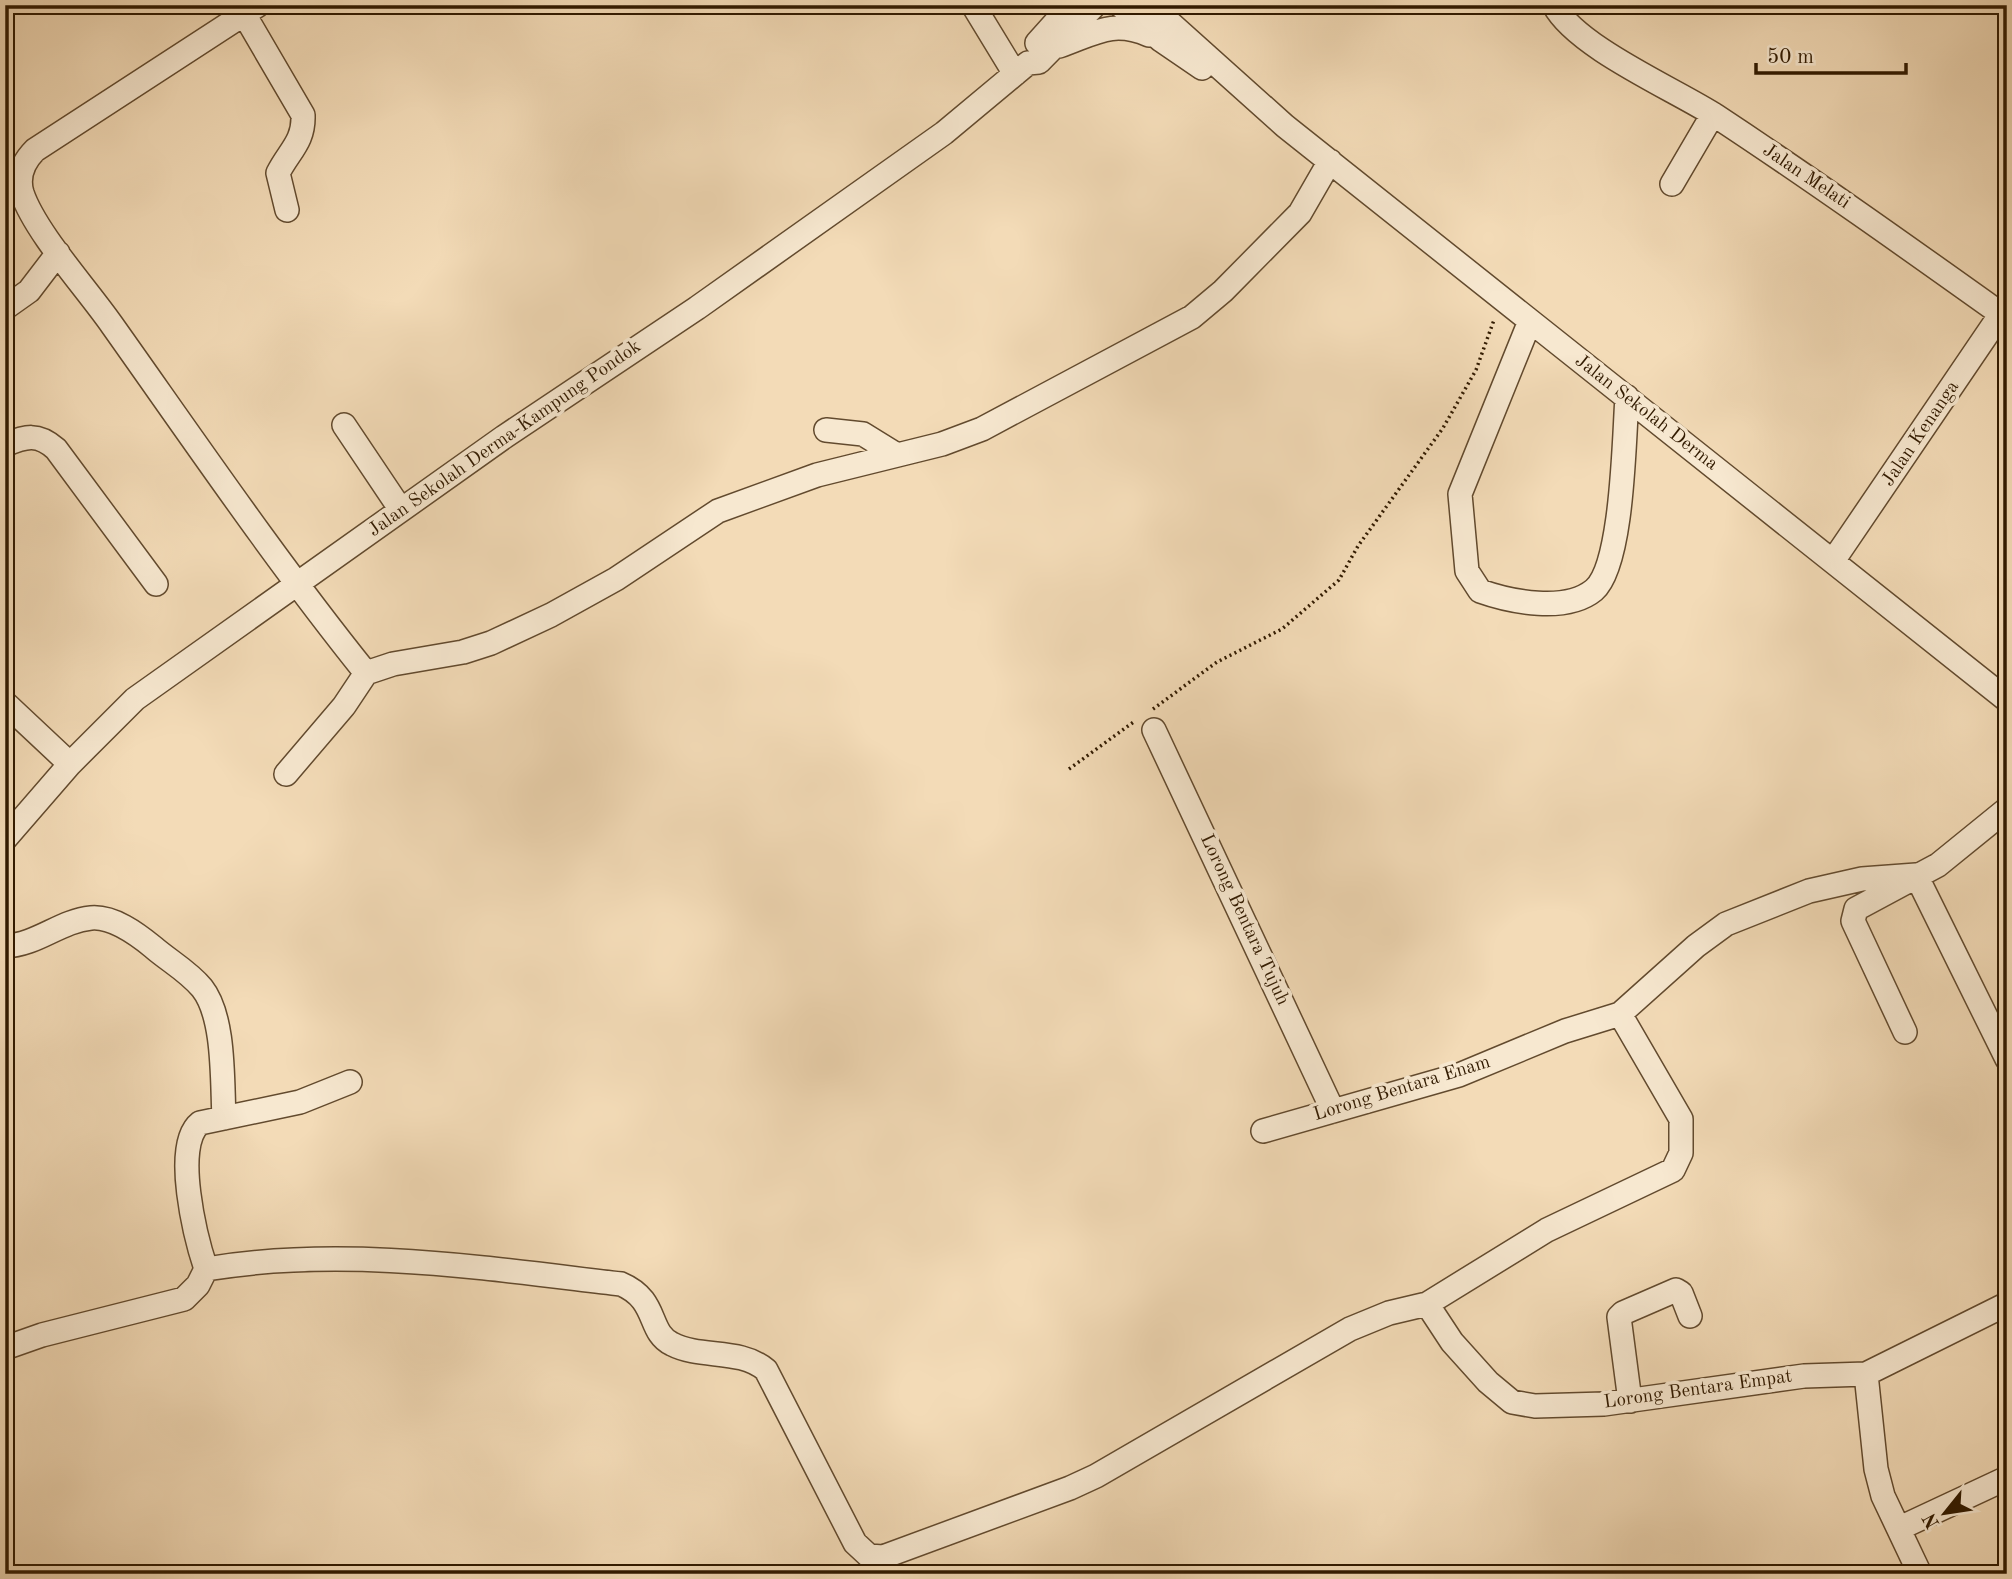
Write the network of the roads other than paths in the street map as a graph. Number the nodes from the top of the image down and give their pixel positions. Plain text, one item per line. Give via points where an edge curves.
1 (973, 5) edge
2 (1055, 5) edge
3 (1071, 5) edge
4 (1095, 5) edge
5 (1120, 5) edge
6 (1150, 5) edge
7 (1554, 5) edge
8 (251, 10) edge
9 (1161, 40) junction
10 (1048, 42) junction
11 (1021, 69) junction
12 (1713, 114) junction
13 (1285, 126) junction
14 (1330, 161) junction
15 (1672, 184) dead end
16 (287, 210) dead end
17 (58, 253) junction
18 (5, 308) edge
19 (2004, 310) edge
20 (1530, 321) junction
21 (1627, 397) junction
22 (344, 425) dead end
23 (826, 430) dead end
24 (5, 445) edge
25 (897, 455) junction
26 (401, 510) junction
27 (1833, 561) junction
28 (156, 584) dead end
29 (295, 584) junction
30 (366, 673) junction
31 (2007, 700) edge
32 (5, 703) edge
33 (1146, 721) road end
34 (70, 764) junction
35 (286, 774) dead end
36 (2007, 809) edge
37 (5, 839) edge
38 (1916, 875) junction
39 (5, 946) edge
40 (1620, 1014) junction
41 (1905, 1032) dead end
42 (2007, 1059) edge
43 (350, 1082) dead end
44 (1334, 1111) junction
45 (224, 1118) junction
46 (1263, 1131) dead end
47 (206, 1269) junction
48 (1427, 1304) junction
49 (2003, 1306) edge
50 (1690, 1316) dead end
51 (5, 1348) edge
52 (1866, 1374) junction
53 (1630, 1401) junction
54 (2007, 1478) edge
55 (1900, 1528) junction
56 (1920, 1574) edge

1 - 11 street
2 - 10 street
3 - 10 street, Jalan Sekolah Derma-Kampung Pondok
4 - 10 street, Jalan Sekolah Derma-Kampung Pondok
5 - 9 street, Jalan Sekolah Derma
6 - 13 street, Jalan Sekolah Derma
7 - 12 street, Jalan Melati via 1576,31
8 - 16 street via 303,115 304,130 295,151 278,173
8 - 17 street via 48,140 26,159 19,184 23,197
9 - 10 street via 1113,25
9 - 13 street, Jalan Sekolah Derma
10 - 11 street, Jalan Sekolah Derma-Kampung Pondok via 1027,54
11 - 26 street, Jalan Sekolah Derma-Kampung Pondok via 923,148
12 - 15 street
12 - 19 street, Jalan Melati
13 - 14 street, Jalan Sekolah Derma
14 - 20 street, Jalan Sekolah Derma
14 - 25 street via 1300,213 1192,317 982,429
17 - 18 street via 29,291
17 - 29 street
19 - 27 street, Jalan Kenanga
20 - 21 street, Jalan Sekolah Derma
20 - 21 street via 1460,494 1467,572 1480,591 1538,605 1593,590 1608,570 1617,520
21 - 27 street, Jalan Sekolah Derma
22 - 26 street
23 - 25 street via 863,434
24 - 28 street via 28,436 44,438 56,449
25 - 30 street via 817,475 718,511 616,579 491,643
26 - 29 street, Jalan Sekolah Derma-Kampung Pondok
27 - 31 street, Jalan Sekolah Derma
29 - 30 street
29 - 34 street, Jalan Sekolah Derma-Kampung Pondok via 135,699
30 - 35 street
32 - 34 street
33 - 44 street, Lorong Bentara Tujuh
34 - 37 street, Jalan Sekolah Derma-Kampung Pondok
36 - 38 street via 1938,865
38 - 40 street via 1862,879 1809,891 1726,924
38 - 41 street via 1860,906 1853,921
38 - 42 street
39 - 45 street via 93,918 119,925 182,967 204,989 217,1020
40 - 44 street, Lorong Bentara Enam via 1565,1031 1459,1075
40 - 48 street via 1681,1119 1681,1153 1673,1170 1546,1230
43 - 45 street via 300,1102
44 - 46 street, Lorong Bentara Enam
45 - 47 street via 200,1123 189,1139 194,1225
47 - 48 street via 290,1260 357,1260 621,1284 643,1296 669,1343 750,1360 766,1370 855,1544 876,1558 1070,1488 1350,1329
47 - 51 street via 184,1299
48 - 53 street, Lorong Bentara Empat via 1469,1363 1512,1402 1535,1406
49 - 52 street, Lorong Bentara Empat
50 - 53 street via 1676,1290 1619,1317
52 - 53 street, Lorong Bentara Empat via 1804,1376
52 - 55 street via 1876,1469 1883,1496
54 - 55 street
55 - 56 street

